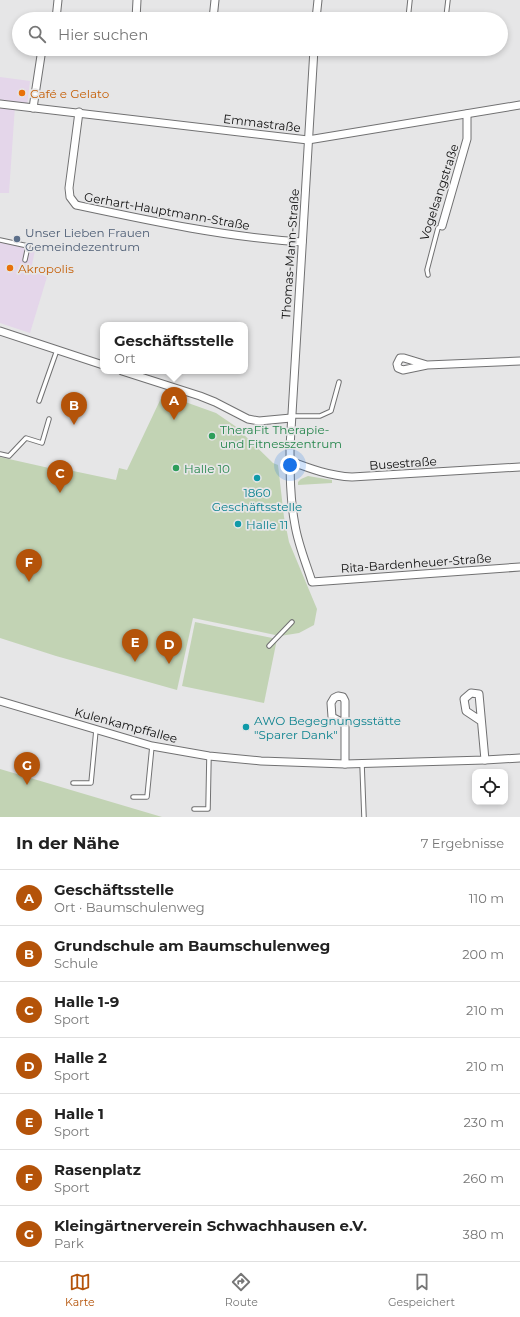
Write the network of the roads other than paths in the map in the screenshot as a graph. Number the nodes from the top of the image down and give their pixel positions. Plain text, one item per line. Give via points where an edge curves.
1 (58, 0) edge
2 (137, 0) edge
3 (215, 0) edge
4 (318, 0) edge
5 (410, 0) edge
6 (448, 0) edge
7 (57, 12) edge
8 (136, 12) edge
9 (214, 12) edge
10 (317, 12) edge
11 (409, 12) edge
12 (447, 12) edge
13 (41, 56) edge
14 (314, 56) edge
15 (0, 104) edge
16 (520, 105) edge
17 (34, 108) junction
18 (79, 112) junction
19 (467, 114) junction
20 (308, 140) junction
21 (442, 226) joint
22 (0, 240) edge
23 (302, 242) junction
24 (25, 260) dead end
25 (428, 275) dead end
26 (0, 331) edge
27 (57, 350) junction
28 (520, 361) edge
29 (100, 364) edge
30 (427, 365) dead end
31 (131, 374) edge
32 (339, 382) dead end
33 (39, 401) dead end
34 (291, 418) junction
35 (49, 419) dead end
36 (0, 454) edge
37 (290, 461) junction
38 (520, 467) edge
39 (520, 567) edge
40 (312, 582) joint
41 (292, 622) dead end
42 (269, 646) dead end
43 (0, 701) edge
44 (481, 721) dead end
45 (346, 724) dead end
46 (96, 730) junction
47 (152, 746) junction
48 (209, 756) junction
49 (520, 758) edge
50 (485, 760) junction
51 (345, 764) junction
52 (362, 764) junction
53 (73, 783) dead end
54 (133, 797) dead end
55 (194, 809) dead end
56 (364, 817) edge

1 - 7 street
2 - 8 street
3 - 9 street
4 - 10 street
5 - 11 lane
6 - 12 lane
13 - 17 street
14 - 20 street, Thomas-Mann-Straße
15 - 17 street, Emmastraße
16 - 19 street, Emmastraße
17 - 18 street, Emmastraße
18 - 20 street, Emmastraße
18 - 23 street, Gerhart-Hauptmann-Straße via 69,188 70,197 76,205 202,231
19 - 20 street, Emmastraße
19 - 21 street, Vogelsangstraße via 467,140
20 - 23 street, Thomas-Mann-Straße
21 - 25 lane, Vogelsangstraße via 438,228 427,270
22 - 24 lane via 28,246
23 - 34 street, Thomas-Mann-Straße
26 - 27 street
27 - 29 street
27 - 33 lane
28 - 30 street
31 - 34 street via 200,396 248,419 259,421
32 - 34 lane via 331,411 320,416
34 - 37 street, Thomas-Mann-Straße
35 - 36 lane via 42,443 26,438 9,456
37 - 38 street, Busestraße via 317,471 352,477
37 - 40 street, Thomas-Mann-Straße via 295,525
39 - 40 street, Rita-Bardenheuer-Straße
41 - 42 lane
43 - 46 street, Kulenkampffallee
44 - 50 street
45 - 51 street
46 - 47 street, Kulenkampffallee
46 - 53 lane via 91,783
47 - 48 street, Kulenkampffallee
47 - 54 lane via 147,797
48 - 51 street, Kulenkampffallee
48 - 55 lane via 208,810
49 - 50 street, Kulenkampffallee
50 - 52 street, Kulenkampffallee
51 - 52 street, Kulenkampffallee
52 - 56 lane

